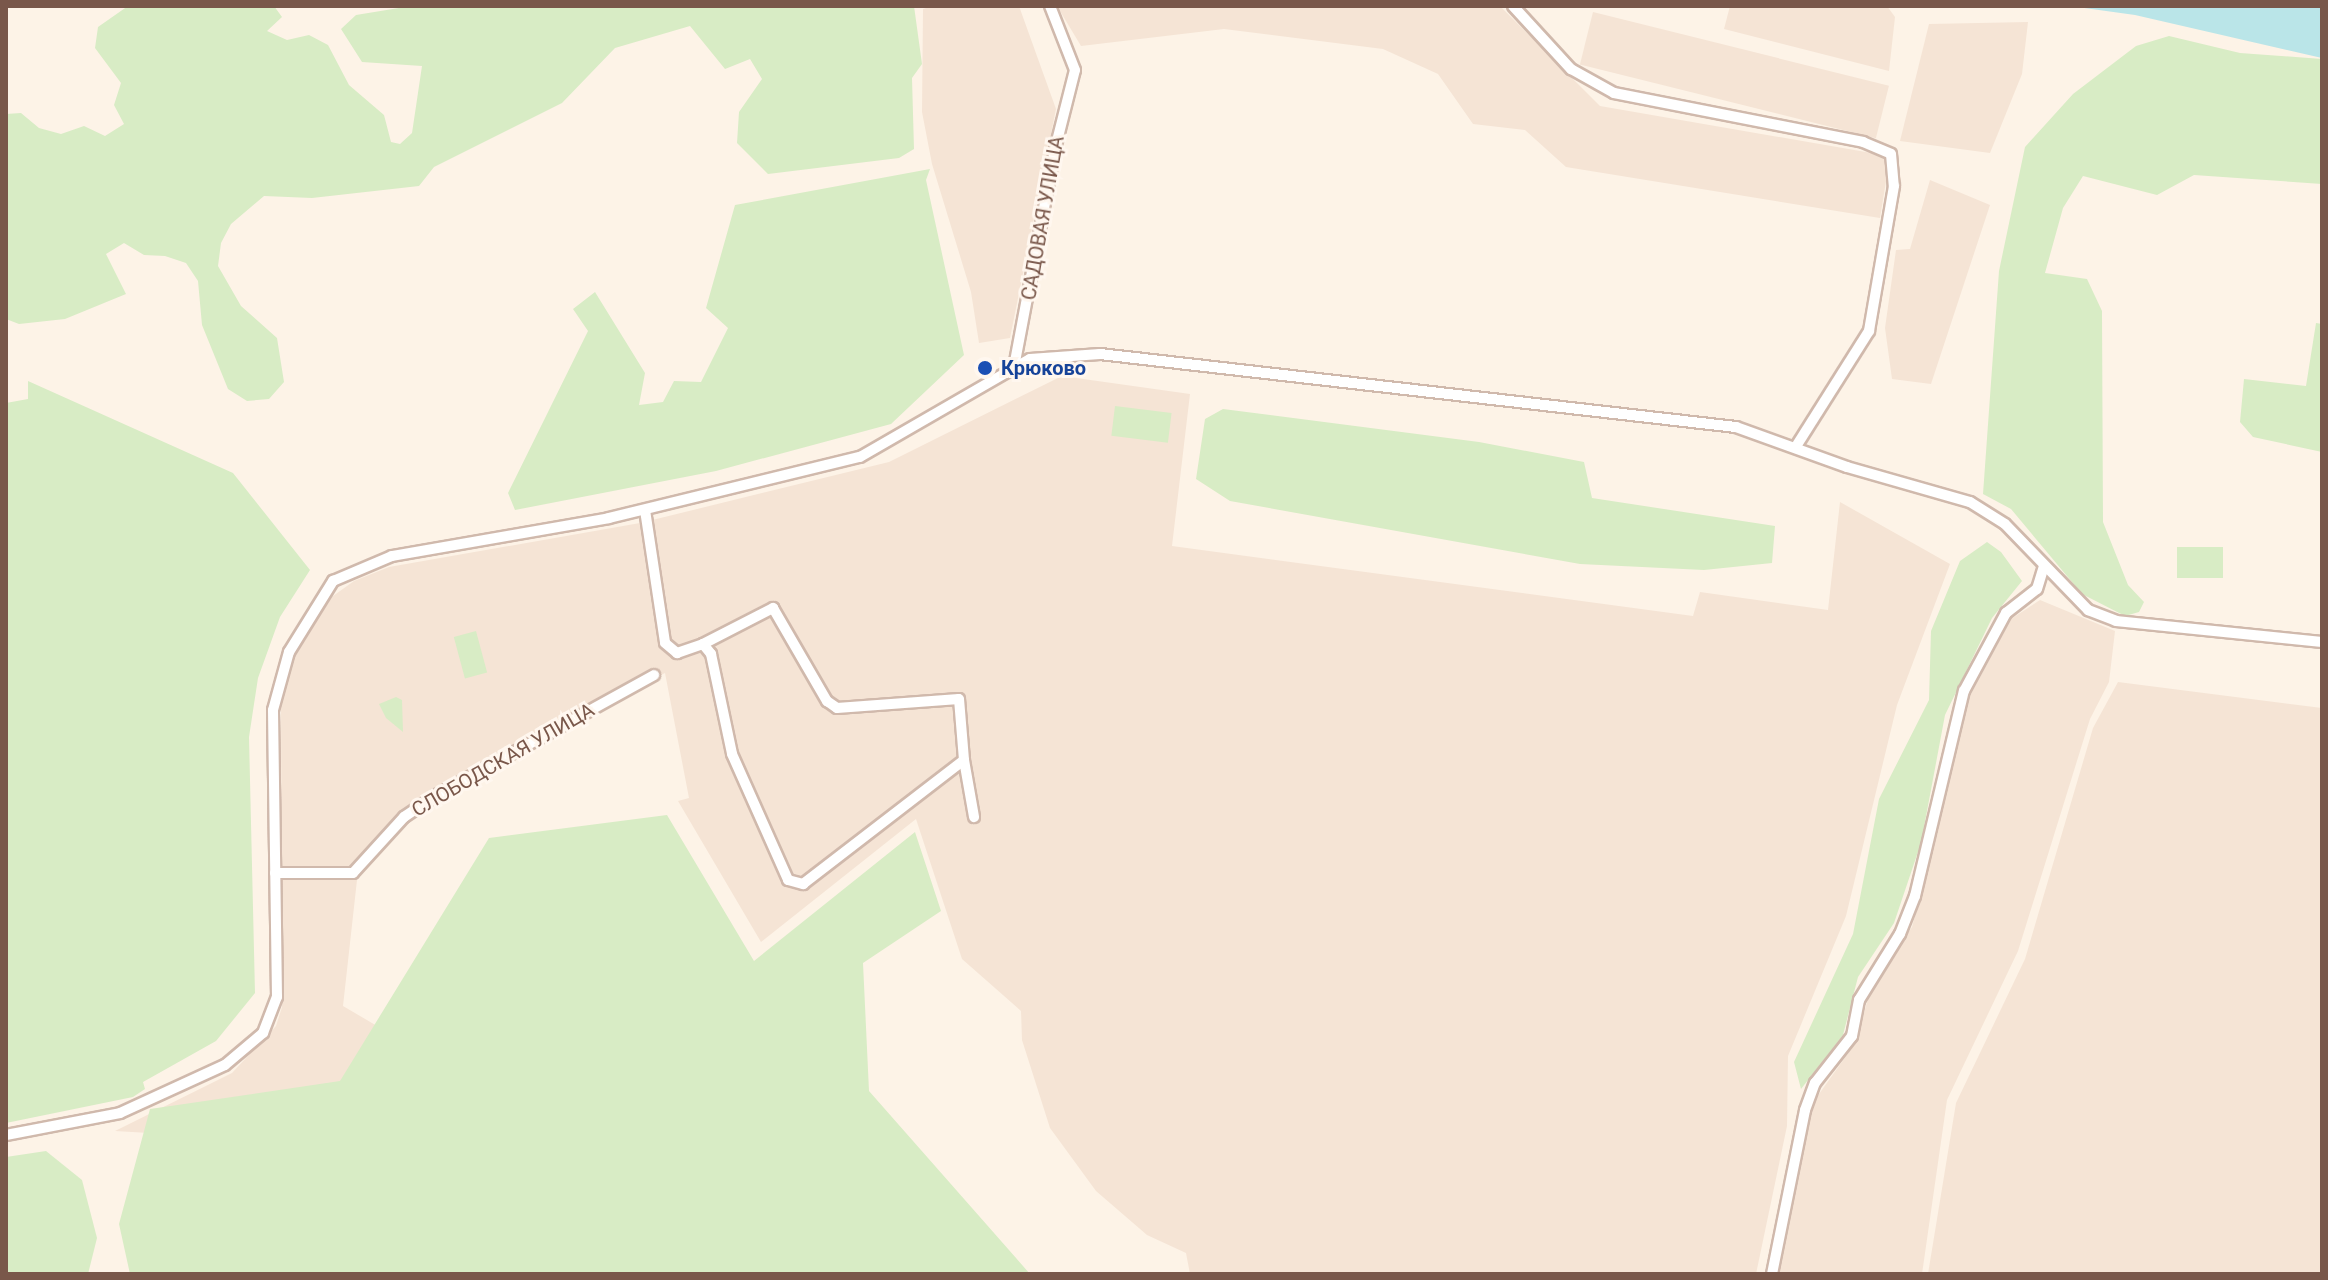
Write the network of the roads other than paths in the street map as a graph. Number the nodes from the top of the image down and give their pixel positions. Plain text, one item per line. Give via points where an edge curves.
1 (1050, 6) edge
2 (1513, 6) edge
3 (1014, 367) junction
4 (1795, 448) junction
5 (645, 510) junction
6 (2044, 566) junction
7 (2322, 642) edge
8 (703, 644) junction
9 (654, 675) dead end
10 (964, 760) junction
11 (974, 817) dead end
12 (275, 873) junction
13 (6, 1135) edge
14 (1772, 1274) edge

1 - 3 street, САДОВАЯ УЛИЦА via 1075,70
2 - 4 street via 1571,69 1614,93 1863,142 1891,154 1894,186 1869,331
3 - 4 street via 1030,359 1100,354 1736,427
3 - 5 street via 860,457
4 - 6 street via 1970,502 2005,524
5 - 8 street via 665,643 677,653
5 - 12 street via 392,556 333,581 289,652 273,710
6 - 7 street via 2088,610 2116,621
6 - 14 street via 2037,589 2006,613 1964,691 1915,896 1900,934 1859,1000 1852,1036 1815,1083 1805,1110
8 - 10 street via 773,608 827,701 837,708 959,699
8 - 10 street via 711,654 732,754 788,880 803,884
9 - 12 street, СЛОБОДСКАЯ УЛИЦА via 437,795 404,817 353,873
10 - 11 street
12 - 13 street via 277,997 263,1033 225,1065 120,1113

